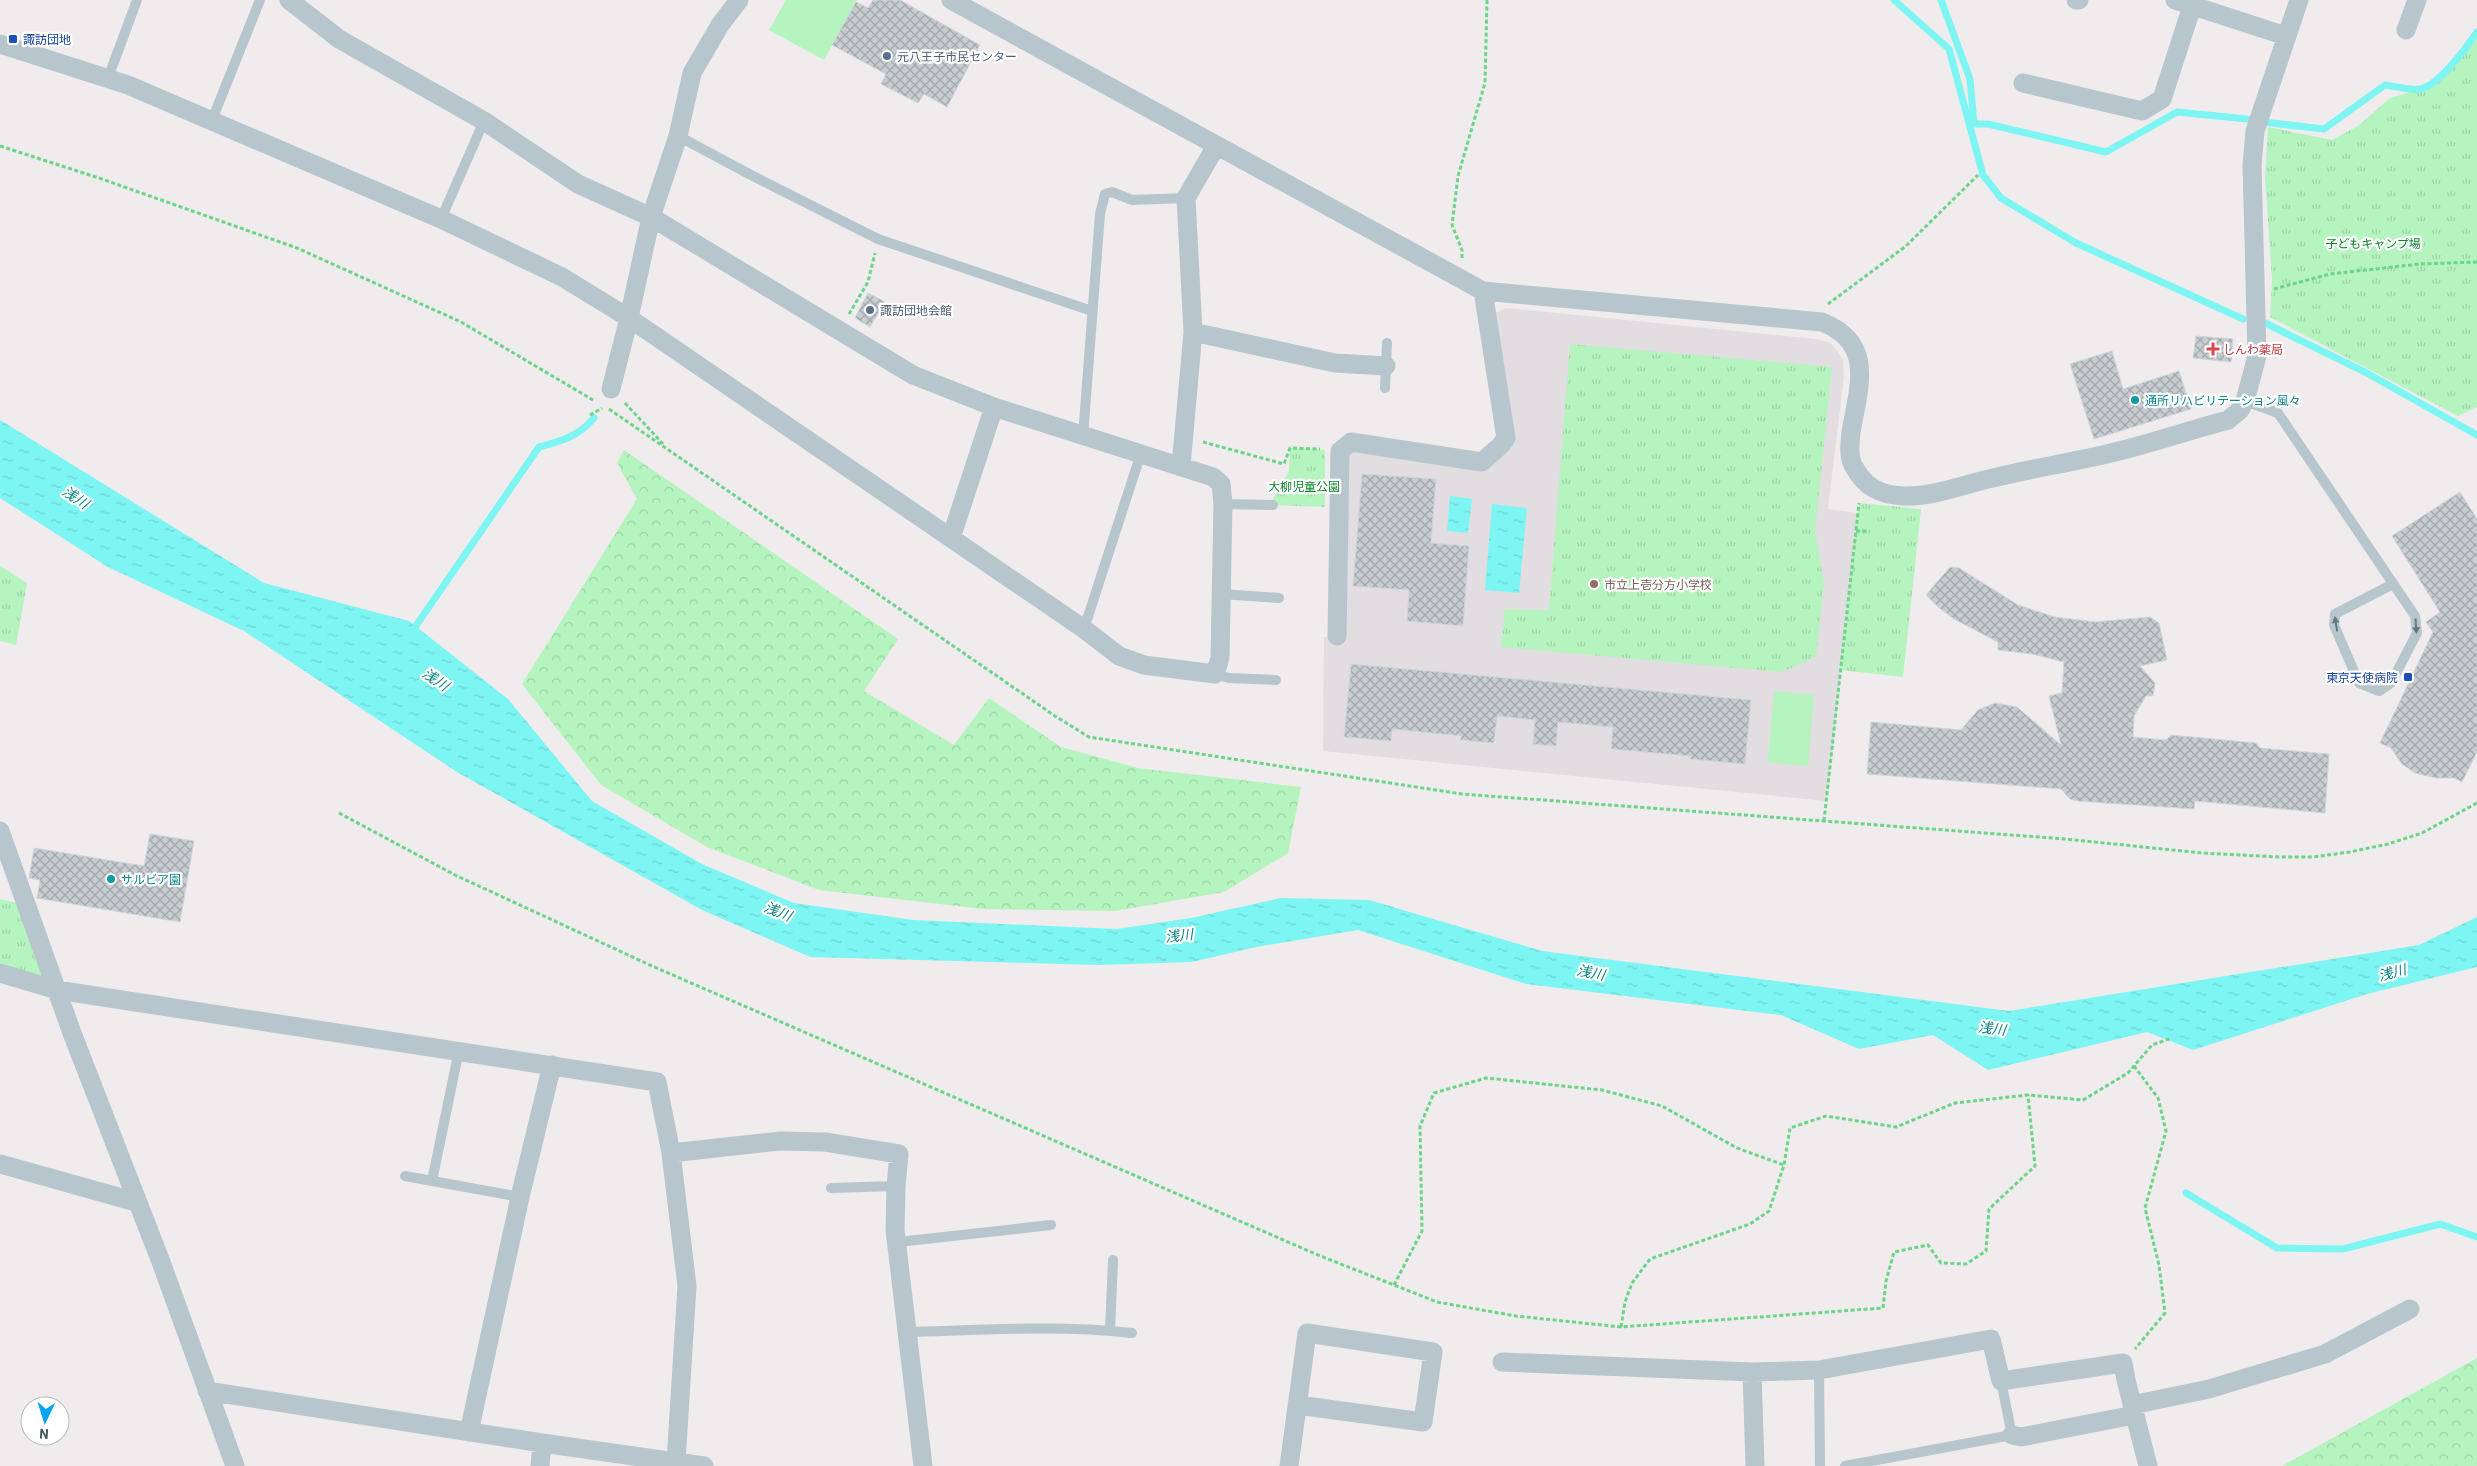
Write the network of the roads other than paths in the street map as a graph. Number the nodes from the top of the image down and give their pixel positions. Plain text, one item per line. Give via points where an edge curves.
1 (137, 0) edge
2 (260, 0) edge
3 (290, 0) edge
4 (739, 0) edge
5 (951, 0) edge
6 (2299, 0) edge
7 (2417, 0) edge
8 (2187, 2) edge
9 (2406, 30) dead end
10 (2286, 36) junction
11 (0, 44) edge
12 (108, 78) junction
13 (2023, 83) dead end
14 (212, 120) junction
15 (484, 121) junction
16 (678, 136) junction
17 (1216, 146) junction
18 (1186, 198) junction
19 (651, 217) junction
20 (441, 218) junction
21 (1483, 291) junction
22 (1092, 311) junction
23 (630, 318) junction
24 (1193, 332) junction
25 (1387, 343) dead end
26 (1386, 366) junction
27 (1385, 388) dead end
28 (611, 389) road end
29 (2245, 401) junction
30 (994, 406) junction
31 (1083, 436) junction
32 (1141, 453) junction
33 (1180, 466) junction
34 (1223, 504) junction
35 (1273, 506) dead end
36 (951, 538) junction
37 (2393, 584) junction
38 (1222, 594) junction
39 (1279, 598) dead end
40 (1084, 629) junction
41 (1337, 636) dead end
42 (1215, 674) junction
43 (1276, 680) dead end
44 (0, 832) edge
45 (0, 973) edge
46 (57, 990) junction
47 (459, 1050) junction
48 (552, 1065) junction
49 (671, 1153) junction
50 (0, 1164) edge
51 (405, 1176) dead end
52 (432, 1181) junction
53 (896, 1186) junction
54 (831, 1188) dead end
55 (520, 1197) junction
56 (136, 1202) junction
57 (1051, 1226) dead end
58 (898, 1242) junction
59 (1114, 1260) dead end
60 (2410, 1309) dead end
61 (1110, 1331) junction
62 (908, 1332) junction
63 (1132, 1333) dead end
64 (1502, 1362) dead end
65 (1819, 1370) junction
66 (1752, 1372) junction
67 (2001, 1381) junction
68 (207, 1391) junction
69 (1298, 1405) junction
70 (2133, 1410) junction
71 (469, 1432) junction
72 (2012, 1435) junction
73 (542, 1443) junction
74 (676, 1462) junction
75 (235, 1466) edge
76 (540, 1466) edge
77 (704, 1466) edge
78 (923, 1466) edge
79 (1289, 1466) edge
80 (1755, 1466) edge
81 (1820, 1466) edge
82 (1845, 1466) edge
83 (2148, 1466) edge

1 - 12 lane
2 - 14 lane
3 - 15 street via 339,39
4 - 16 street via 692,73
5 - 17 street
6 - 10 street
7 - 9 street
8 - 10 street
8 - 13 street via 2162,99 2142,111
10 - 29 street via 2255,131 2252,165 2257,356
11 - 12 street
12 - 14 street
14 - 20 street
15 - 19 street via 578,184
15 - 20 lane
16 - 19 street
16 - 22 lane via 878,239
17 - 18 street
17 - 21 street
18 - 22 lane via 1132,200 1112,192 1104,194
18 - 24 street
19 - 23 street
19 - 30 street via 913,376
20 - 23 street via 562,277
21 - 29 street via 1822,322 1847,335 1858,357 1851,463 1869,488 1883,493 1920,495 2116,452 2228,420
21 - 41 street via 1506,438 1482,462 1351,442 1340,451
22 - 31 lane
23 - 28 street
23 - 36 street
24 - 26 street via 1335,363
24 - 33 street
25 - 26 lane
26 - 27 lane
29 - 37 lane via 2278,414
30 - 31 street
30 - 36 street
31 - 32 street
32 - 33 street
32 - 40 lane
33 - 34 street via 1213,477 1221,484
34 - 35 lane
34 - 38 street
36 - 40 street
37 -> 37 lane via 2415,616 2417,633 2391,683 2379,691 2359,683 2334,625 2335,614
38 - 39 lane
38 - 42 street via 1220,658
40 - 42 street via 1119,656 1136,662
42 - 43 lane via 1229,678
44 - 46 street
45 - 46 street
46 - 47 street
46 - 56 street
47 - 48 street
47 - 52 lane
48 - 49 street via 657,1082
48 - 55 street
49 - 53 street via 780,1141 824,1142 900,1154
49 - 74 street via 687,1286
50 - 56 street
51 - 52 lane
52 - 55 lane
53 - 54 lane
53 - 58 street via 895,1230
55 - 71 street
56 - 68 street
57 - 58 lane
58 - 62 street
59 - 61 lane
60 - 70 street via 2325,1354
61 - 62 lane
61 - 63 lane
62 - 78 street
64 - 66 street
65 - 66 street
65 - 67 street via 1991,1339
65 - 81 lane
66 - 80 street
67 - 70 street via 2123,1363
67 - 72 lane
68 - 71 street
68 - 75 street
69 - 69 street via 1423,1422 1433,1352 1307,1333
69 - 79 street
70 - 72 street via 2021,1437
70 - 83 street
71 - 73 street
72 - 82 lane
73 - 74 street
73 - 76 street
74 - 77 street

